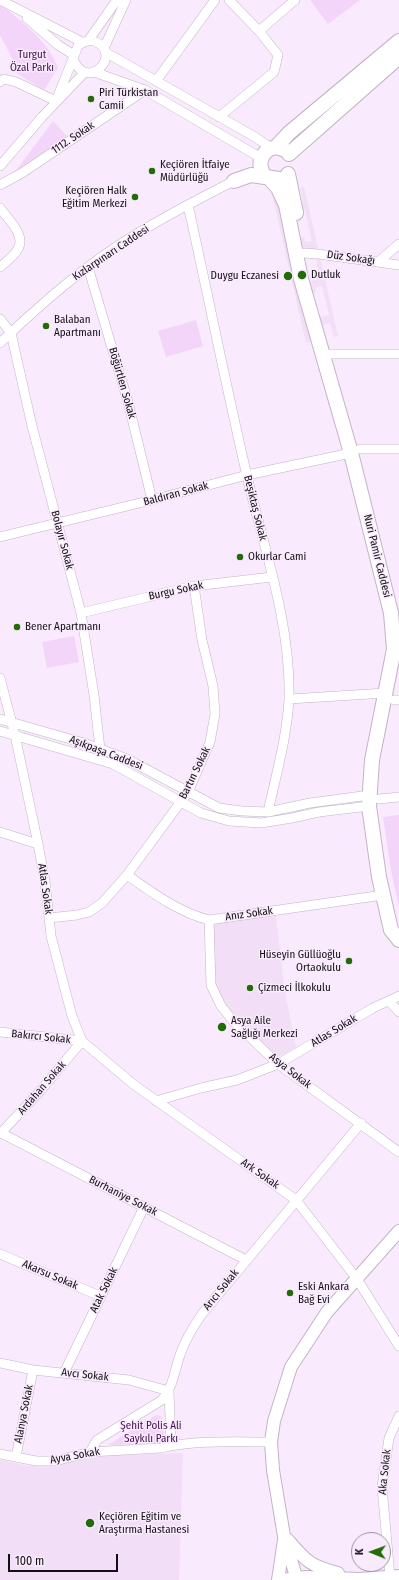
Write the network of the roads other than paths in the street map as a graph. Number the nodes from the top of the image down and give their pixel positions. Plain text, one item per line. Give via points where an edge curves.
1 (0, 0) edge
2 (117, 0) edge
3 (126, 0) edge
4 (215, 0) edge
5 (229, 0) edge
6 (295, 0) edge
7 (16, 7) junction
8 (259, 31) junction
9 (399, 41) edge
10 (85, 42) junction
11 (104, 50) junction
12 (74, 57) junction
13 (399, 57) edge
14 (89, 72) junction
15 (156, 81) junction
16 (0, 82) edge
17 (145, 90) junction
18 (56, 101) junction
19 (219, 117) junction
20 (273, 148) junction
21 (289, 154) junction
22 (261, 159) junction
23 (0, 166) edge
24 (288, 174) junction
25 (268, 178) junction
26 (234, 181) junction
27 (0, 185) edge
28 (188, 205) junction
29 (0, 208) edge
30 (399, 244) edge
31 (304, 253) junction
32 (378, 262) junction
33 (399, 264) edge
34 (0, 267) edge
35 (88, 267) junction
36 (0, 319) edge
37 (11, 333) junction
38 (0, 343) edge
39 (331, 354) junction
40 (399, 354) edge
41 (399, 449) edge
42 (356, 451) junction
43 (247, 475) junction
44 (152, 500) junction
45 (57, 522) junction
46 (0, 537) edge
47 (272, 577) junction
48 (194, 586) junction
49 (399, 608) edge
50 (81, 613) junction
51 (399, 672) edge
52 (0, 678) edge
53 (393, 697) edge
54 (289, 699) junction
55 (0, 719) edge
56 (12, 722) junction
57 (0, 731) edge
58 (15, 735) junction
59 (100, 749) junction
60 (188, 792) junction
61 (399, 797) edge
62 (373, 800) junction
63 (182, 801) junction
64 (268, 812) junction
65 (0, 832) edge
66 (38, 844) junction
67 (127, 875) junction
68 (383, 895) junction
69 (49, 918) junction
70 (209, 920) junction
71 (399, 926) edge
72 (399, 940) edge
73 (399, 996) edge
74 (389, 1001) junction
75 (399, 1012) edge
76 (0, 1032) edge
77 (82, 1041) junction
78 (278, 1064) junction
79 (156, 1100) junction
80 (360, 1123) junction
81 (0, 1134) edge
82 (399, 1152) edge
83 (296, 1200) junction
84 (144, 1207) junction
85 (399, 1231) edge
86 (0, 1254) edge
87 (246, 1260) junction
88 (357, 1279) junction
89 (100, 1296) junction
90 (399, 1346) edge
91 (0, 1363) edge
92 (33, 1370) junction
93 (64, 1373) junction
94 (169, 1391) junction
95 (399, 1416) edge
96 (271, 1442) junction
97 (172, 1446) junction
98 (90, 1452) junction
99 (0, 1454) edge
100 (16, 1457) junction
101 (284, 1536) junction
102 (394, 1577) edge
103 (297, 1579) edge
104 (278, 1580) edge
105 (282, 1580) edge
106 (358, 1580) edge

1 - 7 street
2 - 10 street
3 - 11 street
4 - 15 street
5 - 8 street
6 - 8 street
7 - 10 street
7 - 12 street
8 - 19 street via 278,55 274,72
9 - 20 main road
10 - 11 street via 97,42
10 - 12 street via 78,46
11 - 14 street via 104,65
11 - 15 street
12 - 14 street via 77,66
12 - 18 street
13 - 21 main road
14 - 17 street
14 - 18 street
15 - 19 street
16 - 18 street via 4,79 16,82
17 - 22 street
17 - 27 street, 1112. Sokak via 22,173
18 - 23 street
19 - 20 street
20 - 21 main road via 281,148
20 - 22 main road via 263,154
21 - 24 main road via 292,162
22 - 25 main road via 260,168
22 - 26 main road
24 - 25 main road via 279,179
24 - 31 main road, Nuri Pamir Caddesi
25 - 26 main road via 251,175
25 - 42 main road, Nuri Pamir Caddesi via 278,188 286,205 301,278
26 - 28 street, Kızlarpınarı Caddesi
28 - 35 street, Kızlarpınarı Caddesi via 132,237
28 - 43 street, Beşiktaş Sokak
29 - 34 street via 20,236 20,244
30 - 32 street
31 - 32 street, Düz Sokağı
31 - 39 main road, Nuri Pamir Caddesi
32 - 33 street, Düz Sokağı
35 - 37 street, Kızlarpınarı Caddesi
35 - 44 street, Böğürtlen Sokak via 128,402
36 - 37 street
37 - 38 street, Kızlarpınarı Caddesi
37 - 45 street, Bolayır Sokak
39 - 40 street
39 - 42 main road, Nuri Pamir Caddesi
41 - 42 street, Baldıran Sokak
42 - 43 street, Baldıran Sokak
42 - 49 main road, Nuri Pamir Caddesi
42 - 53 main road, Nuri Pamir Caddesi via 391,613 394,649
43 - 44 street, Baldıran Sokak
43 - 47 street, Beşiktaş Sokak
44 - 45 street, Baldıran Sokak
45 - 46 street, Baldıran Sokak
45 - 50 street, Bolayır Sokak
47 - 48 street, Burgu Sokak
47 - 54 street, Beşiktaş Sokak via 286,640
48 - 50 street, Burgu Sokak
48 - 60 street, Bartın Sokak via 202,640 213,686 215,714 210,742
50 - 59 street, Bolayır Sokak
51 - 53 main road, Nuri Pamir Caddesi
52 - 56 street, Atlas Sokak
53 - 54 street
53 - 62 main road, Nuri Pamir Caddesi via 372,760
54 - 64 street, Beşiktaş Sokak via 286,729
55 - 56 street, Aşıkpaşa Caddesi
56 - 58 street, Atlas Sokak
56 - 59 street, Aşıkpaşa Caddesi
57 - 58 street, Aşıkpaşa Caddesi
58 - 63 street, Aşıkpaşa Caddesi via 113,764
58 - 66 street, Atlas Sokak
59 - 60 street, Aşıkpaşa Caddesi via 127,759
60 - 63 street, Bartın Sokak
60 - 64 street, Aşıkpaşa Caddesi via 220,808
61 - 62 street, Aşıkpaşa Caddesi
62 - 63 street, Aşıkpaşa Caddesi via 261,823 229,821 201,813
62 - 64 street, Aşıkpaşa Caddesi via 310,803
62 - 68 main road, Nuri Pamir Caddesi via 379,877
62 - 71 main road, Nuri Pamir Caddesi via 378,814 387,876
63 - 67 street, Bartın Sokak
65 - 66 street
66 - 69 street, Atlas Sokak
67 - 69 street, Bartın Sokak via 102,903 89,912
67 - 70 street, Anız Sokak via 172,905
68 - 70 street, Anız Sokak
68 - 72 main road, Nuri Pamir Caddesi via 391,930
69 - 77 street, Atlas Sokak via 60,976
70 - 78 street, Asya Sokak via 211,985 221,1006
73 - 74 street, Atlas Sokak
74 - 75 street
74 - 78 street, Atlas Sokak via 372,1008
76 - 77 street, Bakırcı Sokak
77 - 79 street, Ark Sokak
77 - 81 street, Ardahan Sokak
78 - 79 street, Atlas Sokak via 237,1080
78 - 80 street, Asya Sokak
79 - 83 street, Ark Sokak
80 - 82 street, Asya Sokak
80 - 83 street, Arıcı Sokak
81 - 84 street, Burhaniye Sokak
83 - 87 street, Arıcı Sokak
83 - 88 street, Ark Sokak
84 - 87 street, Burhaniye Sokak
84 - 89 street, Atak Sokak
85 - 88 main road
86 - 89 street, Akarsu Sokak
87 - 94 street, Arıcı Sokak via 188,1334
88 - 90 street, Ark Sokak
88 - 96 main road via 327,1312 291,1367 274,1421
89 - 93 street, Atak Sokak
91 - 92 street, Avcı Sokak
92 - 93 street, Avcı Sokak
92 - 100 street, Alanya Sokak
93 - 94 street, Avcı Sokak via 130,1380
94 - 97 street
94 - 98 street via 162,1400 97,1440
95 - 102 street, Aka Sokak via 389,1438 382,1487
96 - 97 street, Ayva Sokak via 221,1442
96 - 101 main road
97 - 98 street, Ayva Sokak
98 - 100 street, Ayva Sokak via 55,1461
99 - 100 street, Ayva Sokak
101 - 103 main road
101 - 104 main road
101 - 106 main road via 303,1558 317,1568
102 - 106 main road
103 - 105 main road
103 - 106 main road via 305,1577

